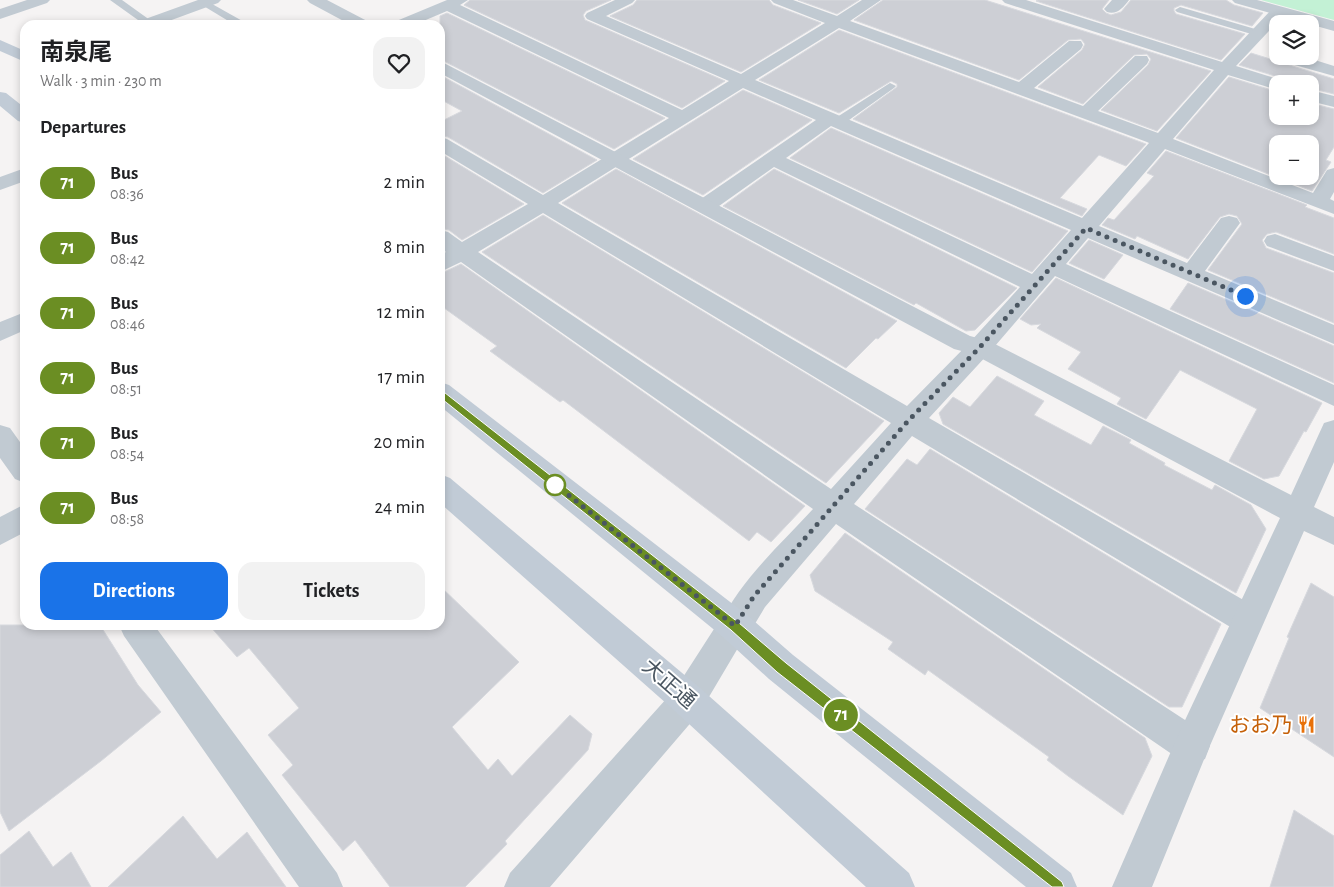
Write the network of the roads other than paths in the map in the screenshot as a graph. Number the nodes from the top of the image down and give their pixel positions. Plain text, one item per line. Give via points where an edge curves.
1 (42, 0) edge
2 (115, 0) edge
3 (315, 0) edge
4 (627, 0) edge
5 (780, 0) edge
6 (873, 0) edge
7 (1010, 0) edge
8 (1240, 0) edge
9 (209, 2) edge
10 (454, 3) edge
11 (1180, 10) dead end
12 (1279, 11) junction
13 (0, 14) edge
14 (141, 20) edge
15 (157, 20) edge
16 (236, 20) edge
17 (352, 20) edge
18 (412, 20) edge
19 (838, 22) junction
20 (1334, 26) edge
21 (0, 45) edge
22 (1075, 45) dead end
23 (1266, 49) edge
24 (20, 55) edge
25 (1141, 60) dead end
26 (445, 69) edge
27 (1224, 69) junction
28 (1334, 71) edge
29 (742, 81) junction
30 (1269, 82) edge
31 (890, 86) dead end
32 (1022, 89) junction
33 (0, 97) edge
34 (1319, 98) edge
35 (1334, 102) edge
36 (20, 112) edge
37 (1086, 113) junction
38 (683, 118) junction
39 (834, 121) junction
40 (1162, 143) junction
41 (445, 146) edge
42 (616, 159) junction
43 (773, 159) junction
44 (1334, 174) edge
45 (20, 176) edge
46 (0, 184) edge
47 (543, 204) junction
48 (1326, 205) edge
49 (705, 206) junction
50 (1229, 223) dead end
51 (1086, 228) junction
52 (1275, 241) dead end
53 (447, 251) edge
54 (1334, 264) edge
55 (1052, 266) junction
56 (1192, 273) junction
57 (1035, 285) junction
58 (20, 322) edge
59 (0, 332) edge
60 (1334, 335) edge
61 (980, 347) junction
62 (445, 396) edge
63 (1334, 396) edge
64 (908, 421) junction
65 (1334, 431) edge
66 (0, 436) edge
67 (20, 464) edge
68 (445, 490) edge
69 (834, 506) junction
70 (1296, 512) junction
71 (20, 520) edge
72 (0, 532) edge
73 (1334, 532) edge
74 (1248, 620) junction
75 (735, 626) junction
76 (139, 630) edge
77 (688, 700) junction
78 (1192, 746) junction
79 (323, 887) edge
80 (524, 887) edge
81 (895, 887) edge
82 (1057, 887) edge
83 (1132, 887) edge

1 - 13 street
2 - 14 lane
3 - 17 street
4 - 29 street via 593,16
5 - 19 street
6 - 19 street
7 - 27 street
8 - 12 street
9 - 15 street
9 - 16 lane
10 - 18 street
10 - 38 street
11 - 23 lane
12 - 20 street
12 - 23 street
19 - 29 street
19 - 32 street
21 - 24 main road
22 - 32 street
23 - 27 street
23 - 28 street
25 - 37 street
26 - 42 street
27 - 30 street
27 - 40 street
29 - 38 street
29 - 39 street
31 - 39 lane
32 - 37 street
33 - 36 main road
34 - 35 street
37 - 40 street
38 - 42 street
39 - 43 street
39 - 51 street
40 - 48 street
40 - 51 street
41 - 47 street
42 - 47 street
42 - 49 street
43 - 49 street
43 - 57 street
44 - 48 street
45 - 46 street
47 - 53 street
47 - 64 street
49 - 61 street via 963,343
50 - 56 street
51 - 55 street
51 - 56 street
52 - 54 street
53 - 69 street
55 - 57 street
55 - 63 street
56 - 60 street
57 - 61 street
58 - 59 street
61 - 64 street
61 - 70 street
62 - 75 main road
64 - 69 street
64 - 74 street
65 - 70 street
66 - 67 street
68 - 77 main road, 大正通
69 - 75 street via 754,596
69 - 78 street
70 - 73 street
70 - 74 street
71 - 72 street
74 - 78 street
75 - 77 street
75 - 82 main road via 781,668
76 - 79 street
77 - 80 street
77 - 81 main road, 大正通
78 - 83 street

